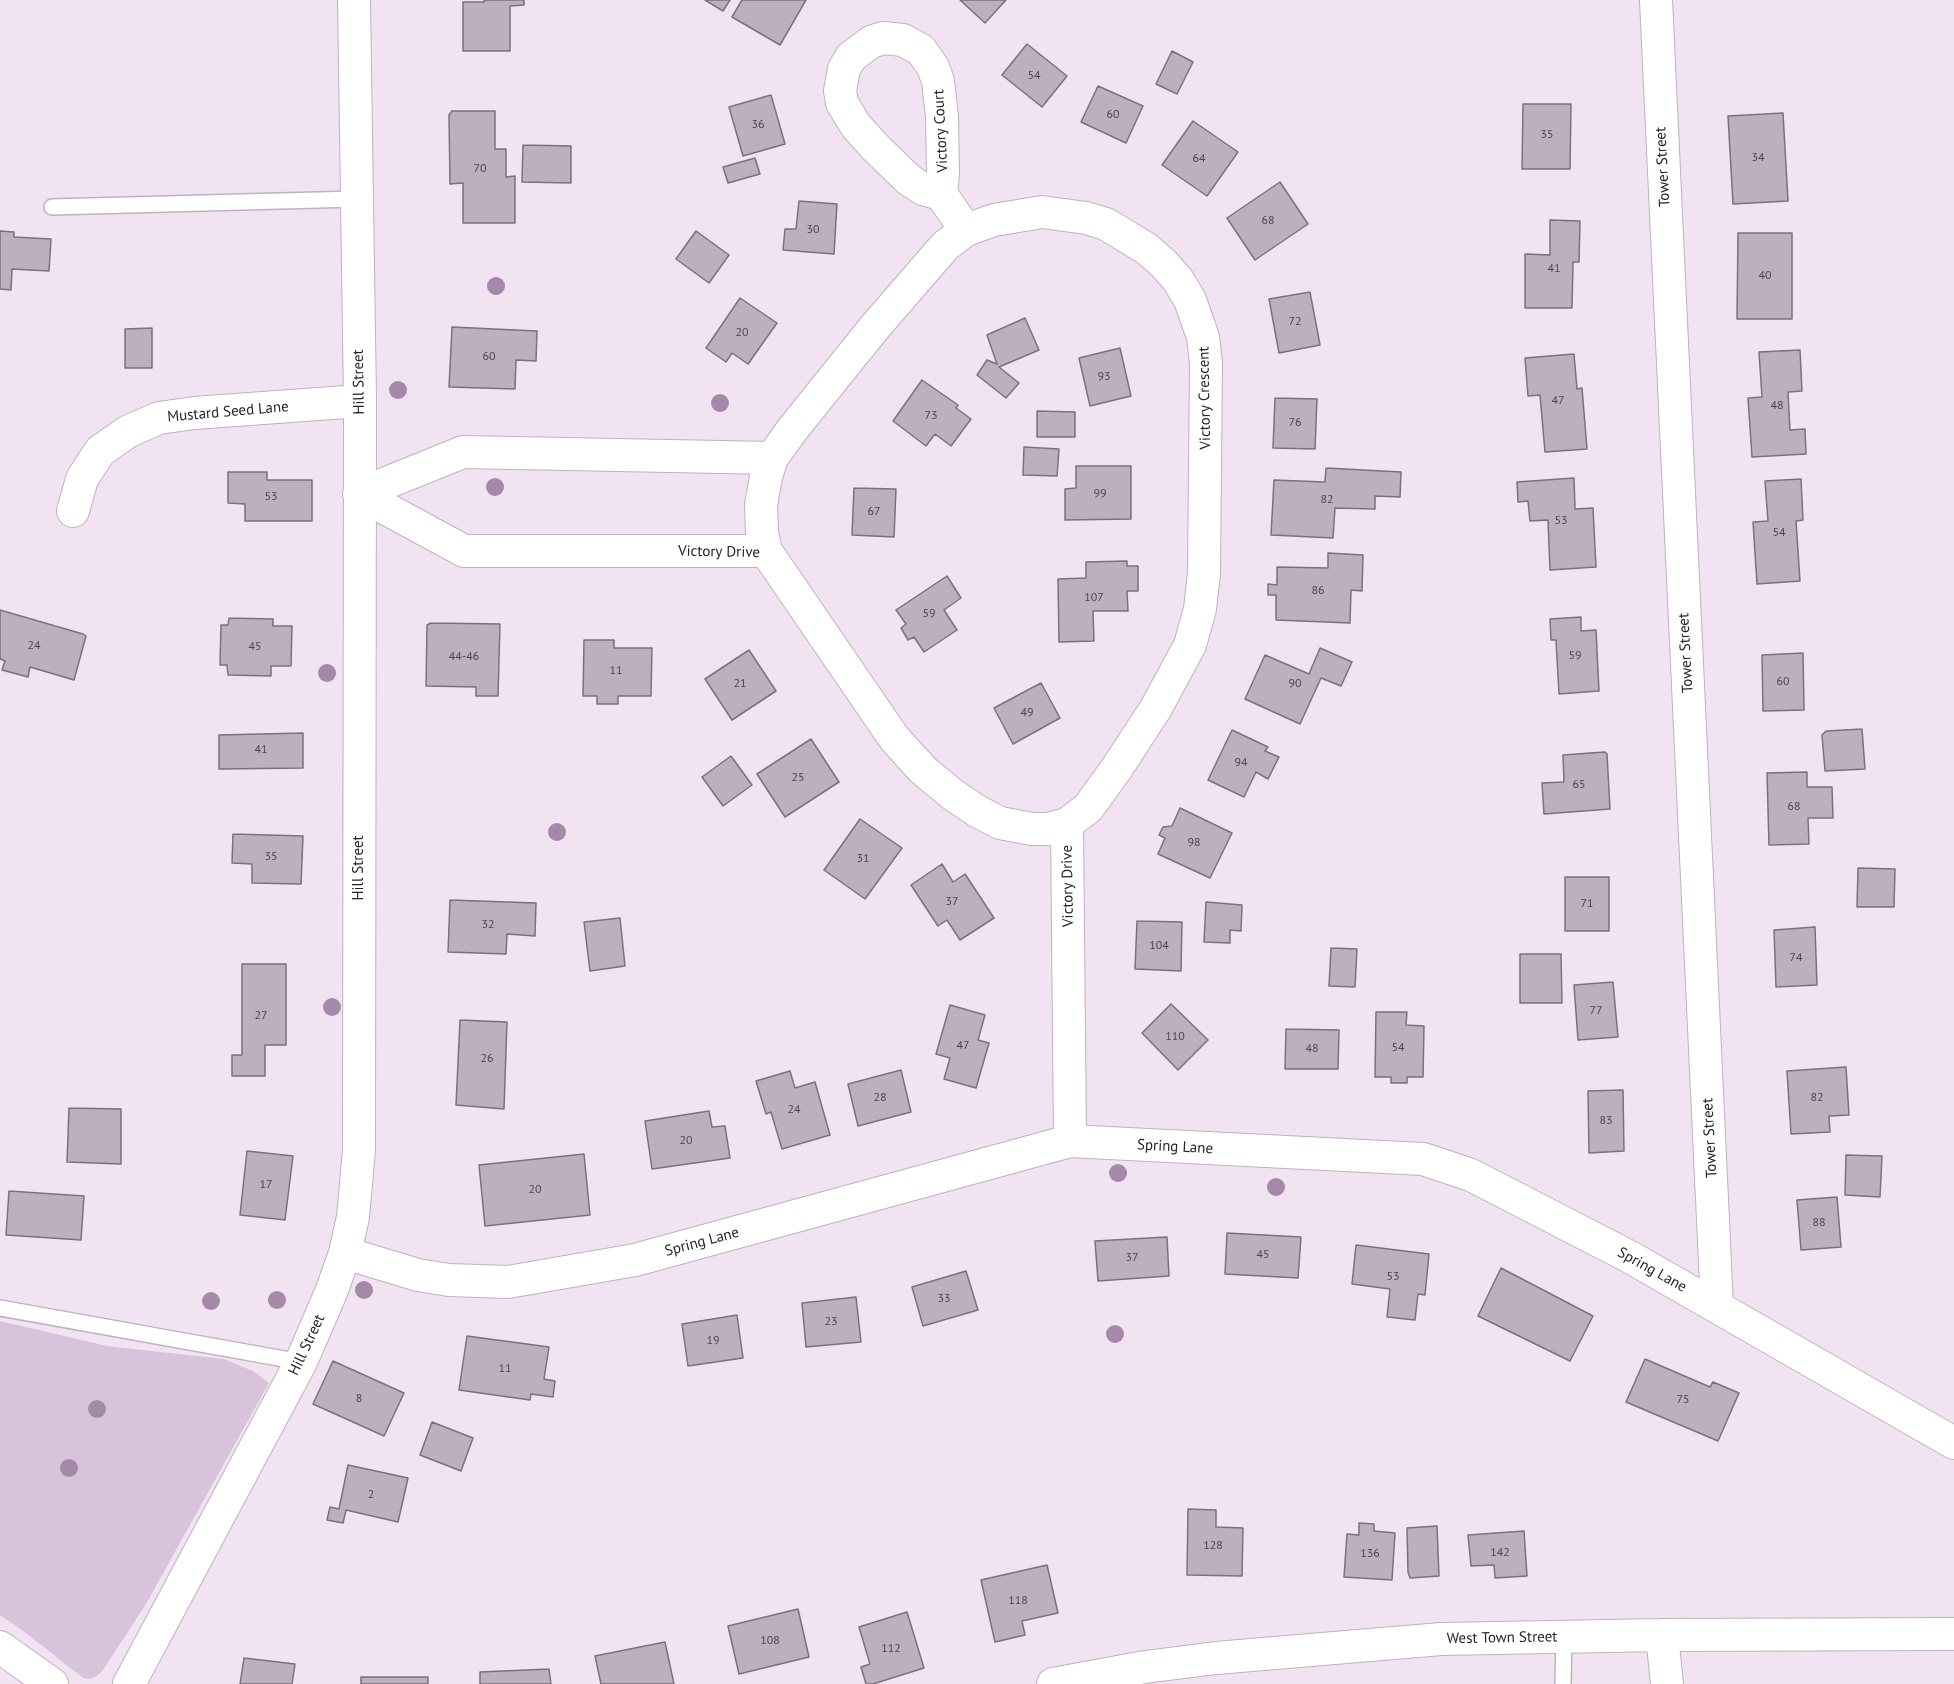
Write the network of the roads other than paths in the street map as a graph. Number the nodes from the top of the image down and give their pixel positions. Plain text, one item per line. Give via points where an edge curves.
1 (354, 0) edge
2 (1656, 0) edge
3 (941, 194) junction
4 (356, 199) junction
5 (52, 207) dead end
6 (966, 230) junction
7 (360, 401) junction
8 (772, 458) junction
9 (359, 494) junction
10 (74, 511) dead end
11 (766, 551) junction
12 (1067, 825) junction
13 (1070, 1141) junction
14 (345, 1252) junction
15 (1717, 1306) junction
16 (0, 1308) edge
17 (301, 1362) junction
18 (1954, 1443) edge
19 (1954, 1634) edge
20 (1662, 1635) junction
21 (1564, 1637) junction
22 (0, 1647) edge
23 (52, 1684) edge
24 (129, 1684) edge
25 (1053, 1684) edge
26 (1563, 1684) edge
27 (1667, 1684) edge

1 - 4 street, Hill Street
2 - 15 street, Tower Street
3 - 3 street, Victory Court via 909,180 856,126 842,103 844,69 851,57 871,42 883,38 903,40 921,50 933,67 942,117
3 - 6 street, Victory Court
4 - 5 lane
4 - 7 street, Hill Street
6 - 8 street, Victory Crescent via 945,246 874,328
6 - 12 street, Victory Crescent via 994,220 1042,212 1106,224 1147,249 1178,280 1203,337 1204,573 1200,609 1175,675 1118,768 1088,808
7 - 9 street, Hill Street
7 - 10 street, Mustard Seed Lane via 159,418 129,431 100,452 82,479
8 - 9 street via 463,452
8 - 11 street, Victory Crescent via 761,505
9 - 11 street, Victory Drive via 464,551
9 - 14 street, Hill Street via 359,1150 353,1217
11 - 12 street, Victory Drive via 894,738 923,770 951,794 1000,823 1032,829
12 - 13 street, Victory Drive
13 - 14 street, Spring Lane via 635,1260 508,1282 418,1275
13 - 15 street, Spring Lane via 1423,1159 1471,1175
14 - 17 street, Hill Street
15 - 18 street, Spring Lane
16 - 17 lane
17 - 24 street, Hill Street
19 - 20 street, West Town Street
20 - 21 street, West Town Street
20 - 27 street
21 - 25 street, West Town Street via 1442,1639 1216,1658
21 - 26 lane
22 - 23 street

